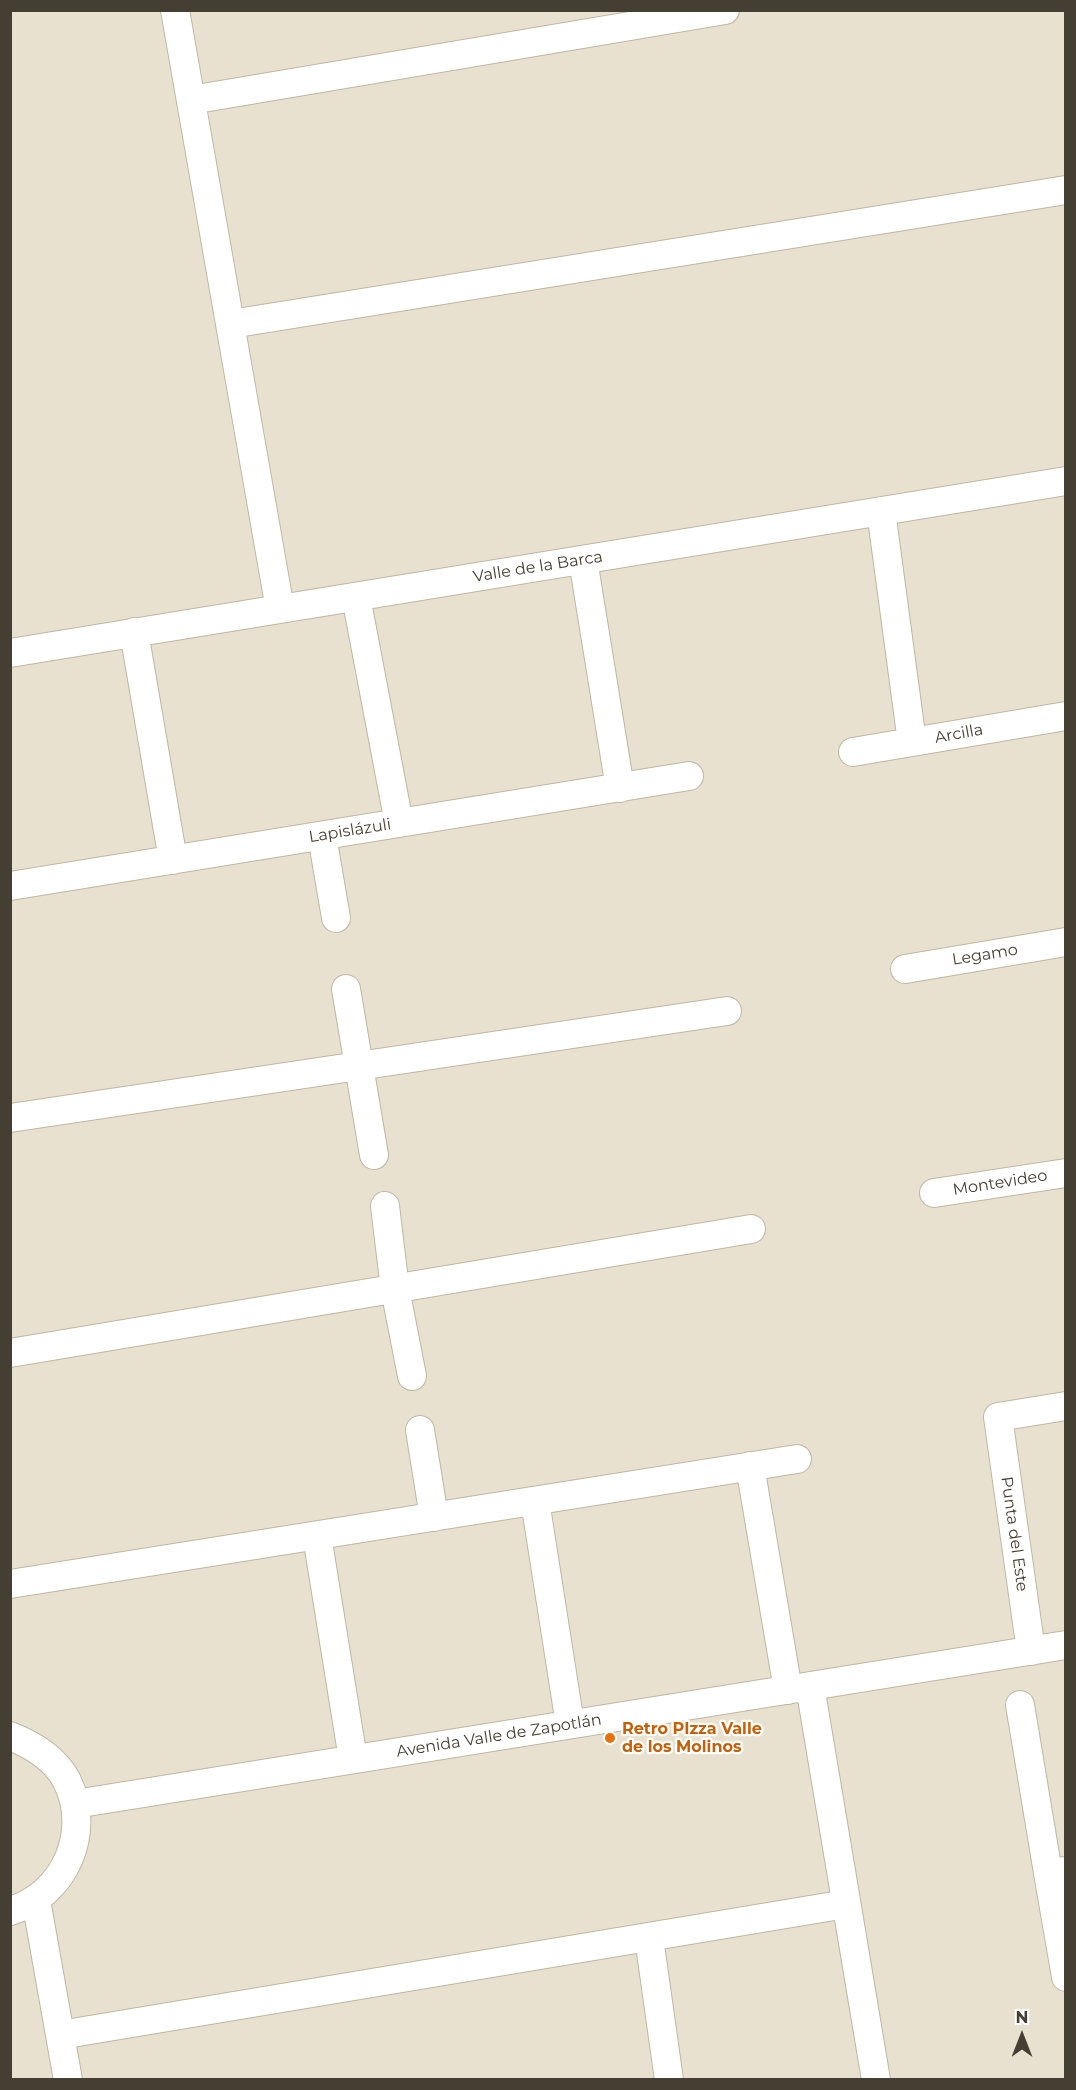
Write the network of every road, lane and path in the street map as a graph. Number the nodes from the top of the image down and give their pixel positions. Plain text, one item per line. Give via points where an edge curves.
1 (175, 10) edge
2 (724, 10) edge
3 (191, 100) junction
4 (1065, 190) edge
5 (231, 324) junction
6 (1065, 481) edge
7 (881, 511) junction
8 (583, 560) junction
9 (356, 597) junction
10 (280, 609) junction
11 (134, 633) junction
12 (10, 653) edge
13 (1065, 716) edge
14 (912, 742) junction
15 (854, 752) dead end
16 (689, 776) dead end
17 (620, 788) junction
18 (399, 823) junction
19 (322, 836) junction
20 (173, 860) junction
21 (10, 886) edge
22 (336, 918) dead end
23 (1065, 942) edge
24 (905, 969) dead end
25 (346, 989) dead end
26 (727, 1011) dead end
27 (359, 1066) junction
28 (10, 1118) edge
29 (374, 1155) dead end
30 (1065, 1173) edge
31 (934, 1193) dead end
32 (384, 1206) dead end
33 (751, 1229) dead end
34 (395, 1289) junction
35 (10, 1353) edge
36 (412, 1376) dead end
37 (1065, 1406) edge
38 (420, 1430) dead end
39 (797, 1459) dead end
40 (750, 1466) junction
41 (535, 1501) junction
42 (434, 1517) junction
43 (317, 1536) junction
44 (10, 1584) edge
45 (1065, 1646) edge
46 (1031, 1651) junction
47 (799, 1688) junction
48 (1020, 1705) dead end
49 (570, 1724) junction
50 (10, 1736) edge
51 (352, 1759) junction
52 (75, 1804) junction
53 (1057, 1872) edge
54 (36, 1900) junction
55 (846, 1904) junction
56 (10, 1911) edge
57 (649, 1938) junction
58 (1065, 1977) edge
59 (60, 2034) junction
60 (68, 2079) edge
61 (669, 2079) edge
62 (876, 2079) edge

1 - 3 street
2 - 3 street
3 - 5 street
4 - 5 street
5 - 10 street
6 - 7 street, Valle de la Barca
7 - 8 street, Valle de la Barca
7 - 14 street
8 - 9 street, Valle de la Barca
8 - 17 street
9 - 10 street, Valle de la Barca
9 - 18 street
10 - 11 street, Valle de la Barca
11 - 12 street, Valle de la Barca
11 - 20 street
13 - 14 street, Arcilla
14 - 15 street, Arcilla
16 - 17 street, Lapislázuli
17 - 18 street, Lapislázuli
18 - 19 street, Lapislázuli
19 - 20 street, Lapislázuli
19 - 22 street
20 - 21 street, Lapislázuli
23 - 24 street, Legamo
25 - 27 street
26 - 27 street
27 - 28 street
27 - 29 street
30 - 31 street, Montevideo
32 - 34 street
33 - 34 street
34 - 35 street
34 - 36 street
37 - 46 street, Punta del Este via 998,1417
38 - 42 street
39 - 40 street
40 - 41 street
40 - 47 street
41 - 42 street
41 - 49 street
42 - 43 street
43 - 44 street
43 - 51 street
45 - 46 street, Avenida Valle de Zapotlán
46 - 47 street, Avenida Valle de Zapotlán
47 - 49 street, Avenida Valle de Zapotlán
47 - 55 street
48 - 53 street
49 - 51 street, Avenida Valle de Zapotlán
50 - 52 street via 32,1744 51,1760 66,1780
51 - 52 street, Avenida Valle de Zapotlán
52 - 54 street via 77,1831 71,1858 57,1881
53 - 58 street
54 - 56 street
54 - 59 street
55 - 57 street
55 - 62 street
57 - 59 street
57 - 61 street
59 - 60 street

